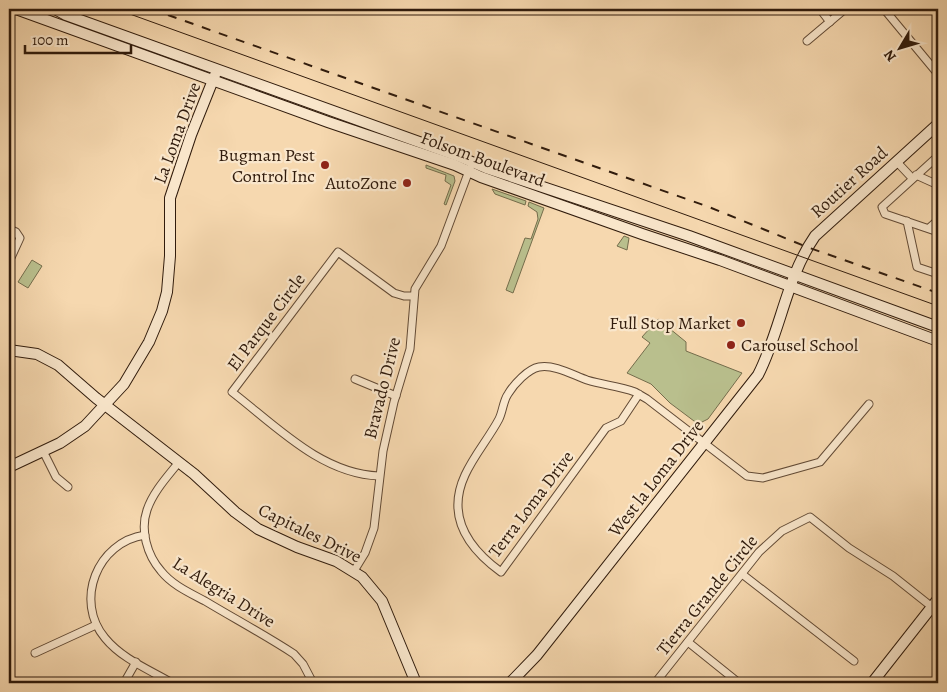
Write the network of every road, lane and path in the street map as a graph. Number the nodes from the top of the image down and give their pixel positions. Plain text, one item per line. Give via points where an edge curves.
1 (16, 9) edge
2 (55, 9) edge
3 (820, 9) edge
4 (845, 9) edge
5 (884, 9) edge
6 (830, 22) junction
7 (807, 41) dead end
8 (218, 70) junction
9 (937, 71) edge
10 (214, 80) junction
11 (938, 124) edge
12 (938, 156) edge
13 (896, 161) junction
14 (471, 167) junction
15 (914, 177) junction
16 (938, 185) edge
17 (938, 220) edge
18 (907, 221) junction
19 (929, 228) junction
20 (9, 229) edge
21 (938, 232) edge
22 (642, 234) junction
23 (689, 236) junction
24 (9, 262) edge
25 (795, 274) junction
26 (938, 274) edge
27 (791, 286) junction
28 (413, 296) junction
29 (938, 327) edge
30 (911, 331) junction
31 (938, 333) edge
32 (938, 341) edge
33 (9, 350) edge
34 (355, 379) dead end
35 (639, 394) junction
36 (396, 396) junction
37 (869, 404) dead end
38 (105, 405) junction
39 (704, 443) junction
40 (43, 451) junction
41 (179, 462) junction
42 (9, 467) edge
43 (379, 476) junction
44 (68, 487) dead end
45 (145, 535) junction
46 (354, 571) junction
47 (742, 574) junction
48 (938, 599) edge
49 (932, 608) junction
50 (96, 625) junction
51 (688, 642) junction
52 (35, 653) dead end
53 (854, 661) dead end
54 (136, 662) junction
55 (124, 683) edge
56 (172, 683) edge
57 (313, 683) edge
58 (416, 683) edge
59 (510, 683) edge
60 (656, 683) edge
61 (740, 683) edge
62 (873, 683) edge

1 - 10 main road, Folsom Boulevard
2 - 8 main road, Folsom Boulevard
3 - 6 street
4 - 6 street
5 - 9 street
6 - 7 street
8 - 10 main road, La Loma Drive
8 - 14 main road, Folsom Boulevard
10 - 14 main road, Folsom Boulevard
10 - 38 main road, La Loma Drive via 170,198 169,272 160,318 138,363
11 - 13 main road, Routier Road
12 - 15 street
13 - 15 street
13 - 25 main road, Routier Road via 815,236
14 - 22 main road, Folsom Boulevard
14 - 23 main road, Folsom Boulevard
14 - 28 street, Bravado Drive via 441,246 419,279
15 - 16 street
15 - 18 street via 882,207 885,214
17 - 19 street
18 - 19 street
18 - 26 street via 917,267
19 - 21 street
20 - 24 street via 20,238
22 - 23 main road via 649,230 675,237
22 - 27 main road, Folsom Boulevard
23 - 25 main road, Folsom Boulevard
25 - 27 main road, West la Loma Drive
25 - 29 main road, Folsom Boulevard
27 - 30 main road, Folsom Boulevard
27 - 39 main road, West la Loma Drive via 774,340 758,375
28 - 36 street, Bravado Drive via 410,349
28 - 43 street, El Parque Circle via 394,292 338,252 232,392 322,460
30 - 31 main road via 925,329
30 - 32 main road, Folsom Boulevard
33 - 38 main road, Capitales Drive via 27,352 52,361
34 - 36 street
35 - 35 street, Terra Loma Drive via 550,367 530,370 508,394 500,418 466,473 460,489 458,510 463,531 482,558 501,572 606,428 621,420
35 - 39 street, Terra Loma Drive
36 - 43 street, Bravado Drive
37 - 39 street, Terra Loma Drive via 820,462 763,478 747,476
38 - 40 main road, La Loma Drive via 79,431
38 - 41 main road, Capitales Drive
39 - 59 main road, West la Loma Drive via 537,655
40 - 42 main road, La Loma Drive
40 - 44 street via 56,477
41 - 45 street, La Alegria Drive via 150,503 144,522
41 - 46 main road, Capitales Drive via 258,529
43 - 46 street, Bravado Drive via 374,528
45 - 50 street via 131,538 116,547 96,572 91,598
45 - 57 street, La Alegria Drive via 151,556 167,577 294,654 304,664
46 - 58 main road, Capitales Drive via 369,583 382,601
47 - 49 street, Tierra Grande Circle via 772,539 810,517
47 - 51 street, Tierra Grande Circle
47 - 53 street
48 - 49 main road
49 - 62 main road
50 - 52 street
50 - 54 street via 112,646
51 - 60 street, Tierra Grande Circle
51 - 61 street
54 - 55 street
54 - 56 street

